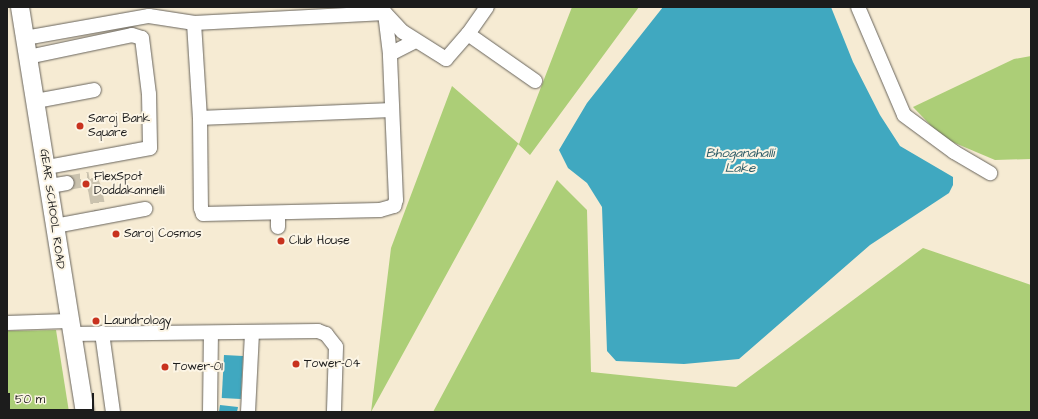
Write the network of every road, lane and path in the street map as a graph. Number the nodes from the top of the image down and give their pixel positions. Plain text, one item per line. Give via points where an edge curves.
1 (20, 7) edge
2 (487, 7) edge
3 (858, 7) edge
4 (387, 10) edge
5 (194, 23) junction
6 (468, 34) junction
7 (25, 38) junction
8 (415, 41) junction
9 (390, 54) junction
10 (28, 57) junction
11 (535, 81) dead end
12 (94, 90) dead end
13 (36, 101) junction
14 (391, 110) junction
15 (200, 118) junction
16 (47, 167) junction
17 (990, 173) dead end
18 (67, 183) tunnel mouth
19 (50, 186) junction
20 (145, 210) dead end
21 (55, 226) junction
22 (7, 323) edge
23 (70, 328) junction
24 (252, 332) junction
25 (102, 333) junction
26 (211, 333) junction
27 (85, 412) edge
28 (113, 412) edge
29 (210, 412) edge
30 (248, 412) edge
31 (334, 412) edge

1 - 7 main road, GEAR SCHOOL ROAD
2 - 6 street
3 - 17 street via 904,115 954,152
4 - 5 street
4 - 8 street
4 - 9 street
5 - 7 street via 150,16
5 - 15 street
6 - 8 street via 446,59
6 - 11 street
7 - 10 main road, GEAR SCHOOL ROAD
8 - 9 street
9 - 14 street
10 - 13 main road, GEAR SCHOOL ROAD
10 - 16 street via 132,35 142,38 149,94 150,148
12 - 13 street
13 - 16 main road, GEAR SCHOOL ROAD
14 - 15 street
14 - 15 street via 396,200 394,206 380,210 278,220 203,214 200,208
16 - 19 main road, GEAR SCHOOL ROAD
18 - 19 street
19 - 21 main road, GEAR SCHOOL ROAD
20 - 21 street
21 - 23 main road, GEAR SCHOOL ROAD
22 - 23 street
23 - 25 street
23 - 27 main road, GEAR SCHOOL ROAD
24 - 26 street
24 - 30 street
24 - 31 street via 326,334 336,347
25 - 26 street
25 - 28 street
26 - 29 street

